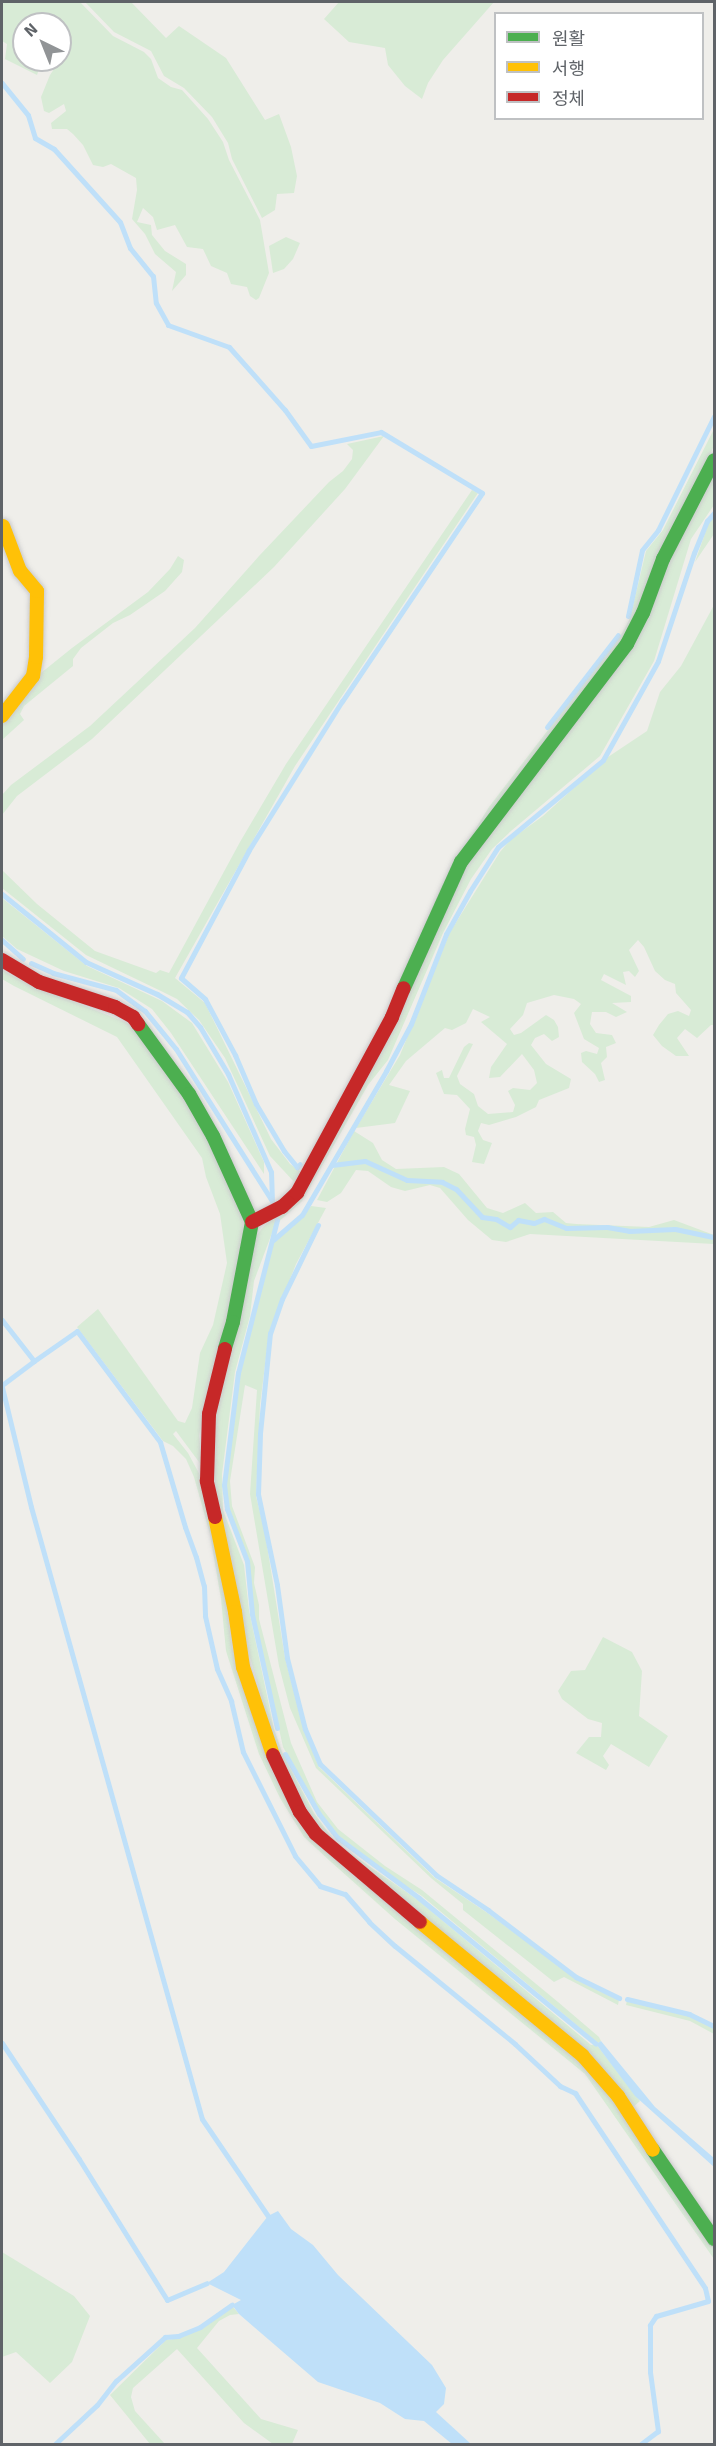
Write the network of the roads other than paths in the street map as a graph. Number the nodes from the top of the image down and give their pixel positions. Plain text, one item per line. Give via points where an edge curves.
1 (714, 460) edge
2 (3, 526) dead end
3 (2, 716) edge
4 (2, 960) edge
5 (252, 1222) junction
6 (714, 2239) edge

1 - 5 street via 663,559 627,644 462,862 392,1017 297,1193 282,1207
2 - 3 street via 20,572 37,591 33,676
4 - 5 street via 39,982 115,1007 133,1017 189,1094 218,1145
5 - 6 street via 235,1312 209,1414 207,1481 243,1667 277,1768 316,1834 599,2072

